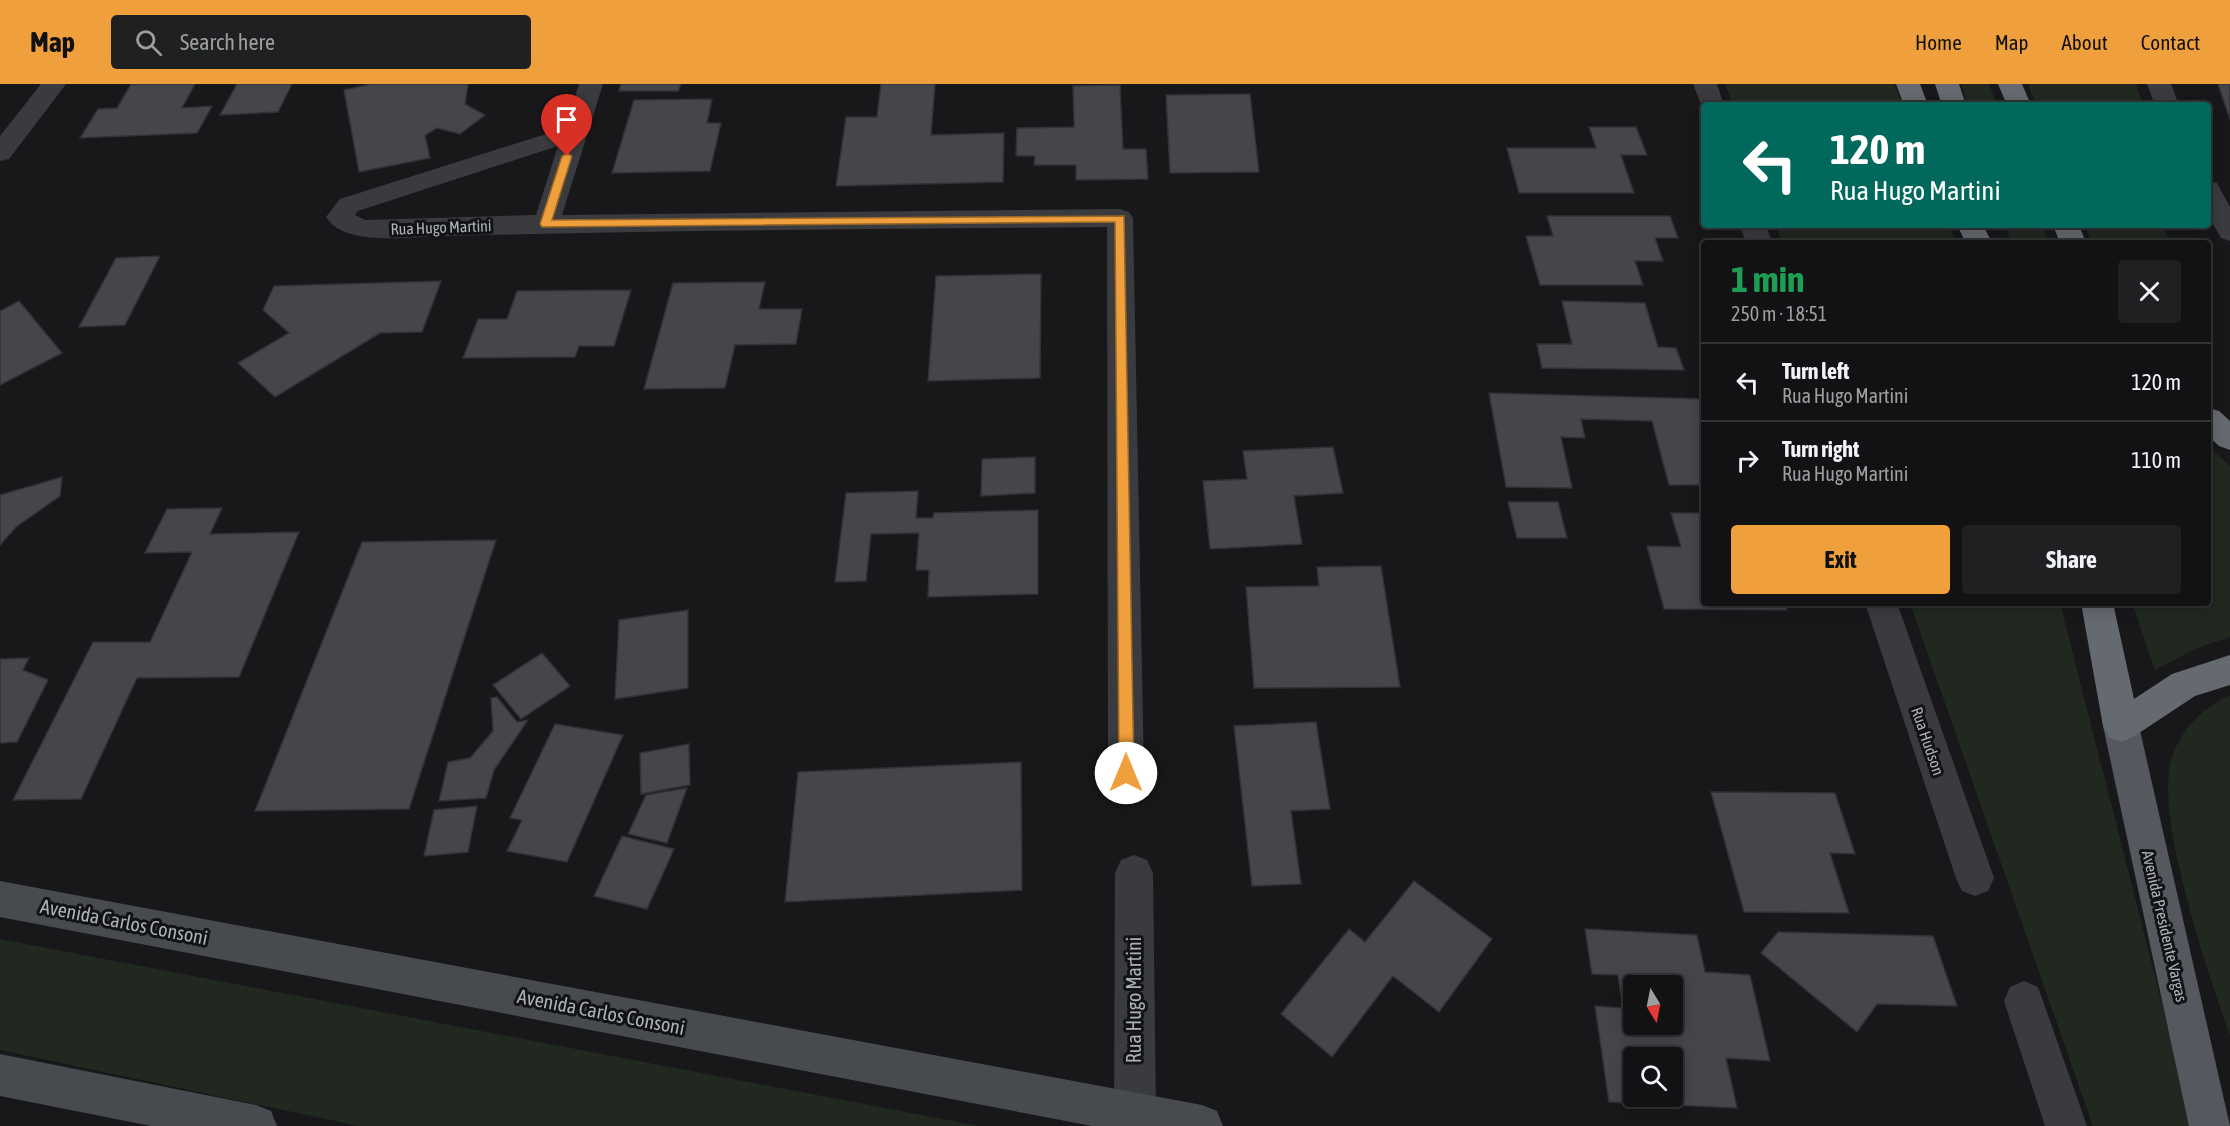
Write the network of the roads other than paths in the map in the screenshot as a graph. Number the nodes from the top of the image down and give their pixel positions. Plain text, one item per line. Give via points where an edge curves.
1 (54, 84) edge
2 (591, 84) edge
3 (1705, 84) edge
4 (1908, 84) edge
5 (1947, 84) edge
6 (2010, 84) edge
7 (2159, 84) edge
8 (1711, 102) edge
9 (1915, 102) edge
10 (1953, 102) edge
11 (2018, 102) edge
12 (2166, 102) edge
13 (574, 134) junction
14 (0, 153) edge
15 (2219, 203) edge
16 (546, 224) junction
17 (2230, 232) edge
18 (2211, 422) edge
19 (2230, 438) edge
20 (1882, 606) edge
21 (2098, 606) edge
22 (2230, 670) edge
23 (2121, 726) junction
24 (1126, 773) dead end
25 (1134, 873) dead end
26 (1975, 878) dead end
27 (0, 899) edge
28 (2024, 1001) dead end
29 (0, 1075) edge
30 (1133, 1120) edge
31 (256, 1126) edge
32 (1202, 1126) edge
33 (2067, 1126) edge
34 (2210, 1126) edge

1 - 14 street
2 - 13 street
3 - 8 street
4 - 9 highway
5 - 10 highway
6 - 11 highway
7 - 12 street
13 - 16 street
13 - 16 street, Rua Hugo Martini via 349,205 339,217 362,229
15 - 17 street
16 - 24 street, Rua Hugo Martini via 1120,218
18 - 19 highway
20 - 26 street, Rua Hudson
21 - 23 highway
22 - 23 highway via 2184,685
23 - 34 main road, Avenida Presidente Vargas
25 - 30 street, Rua Hugo Martini
27 - 30 main road, Avenida Carlos Consoni
28 - 33 street
29 - 31 main road
30 - 32 main road, Avenida Carlos Consoni

